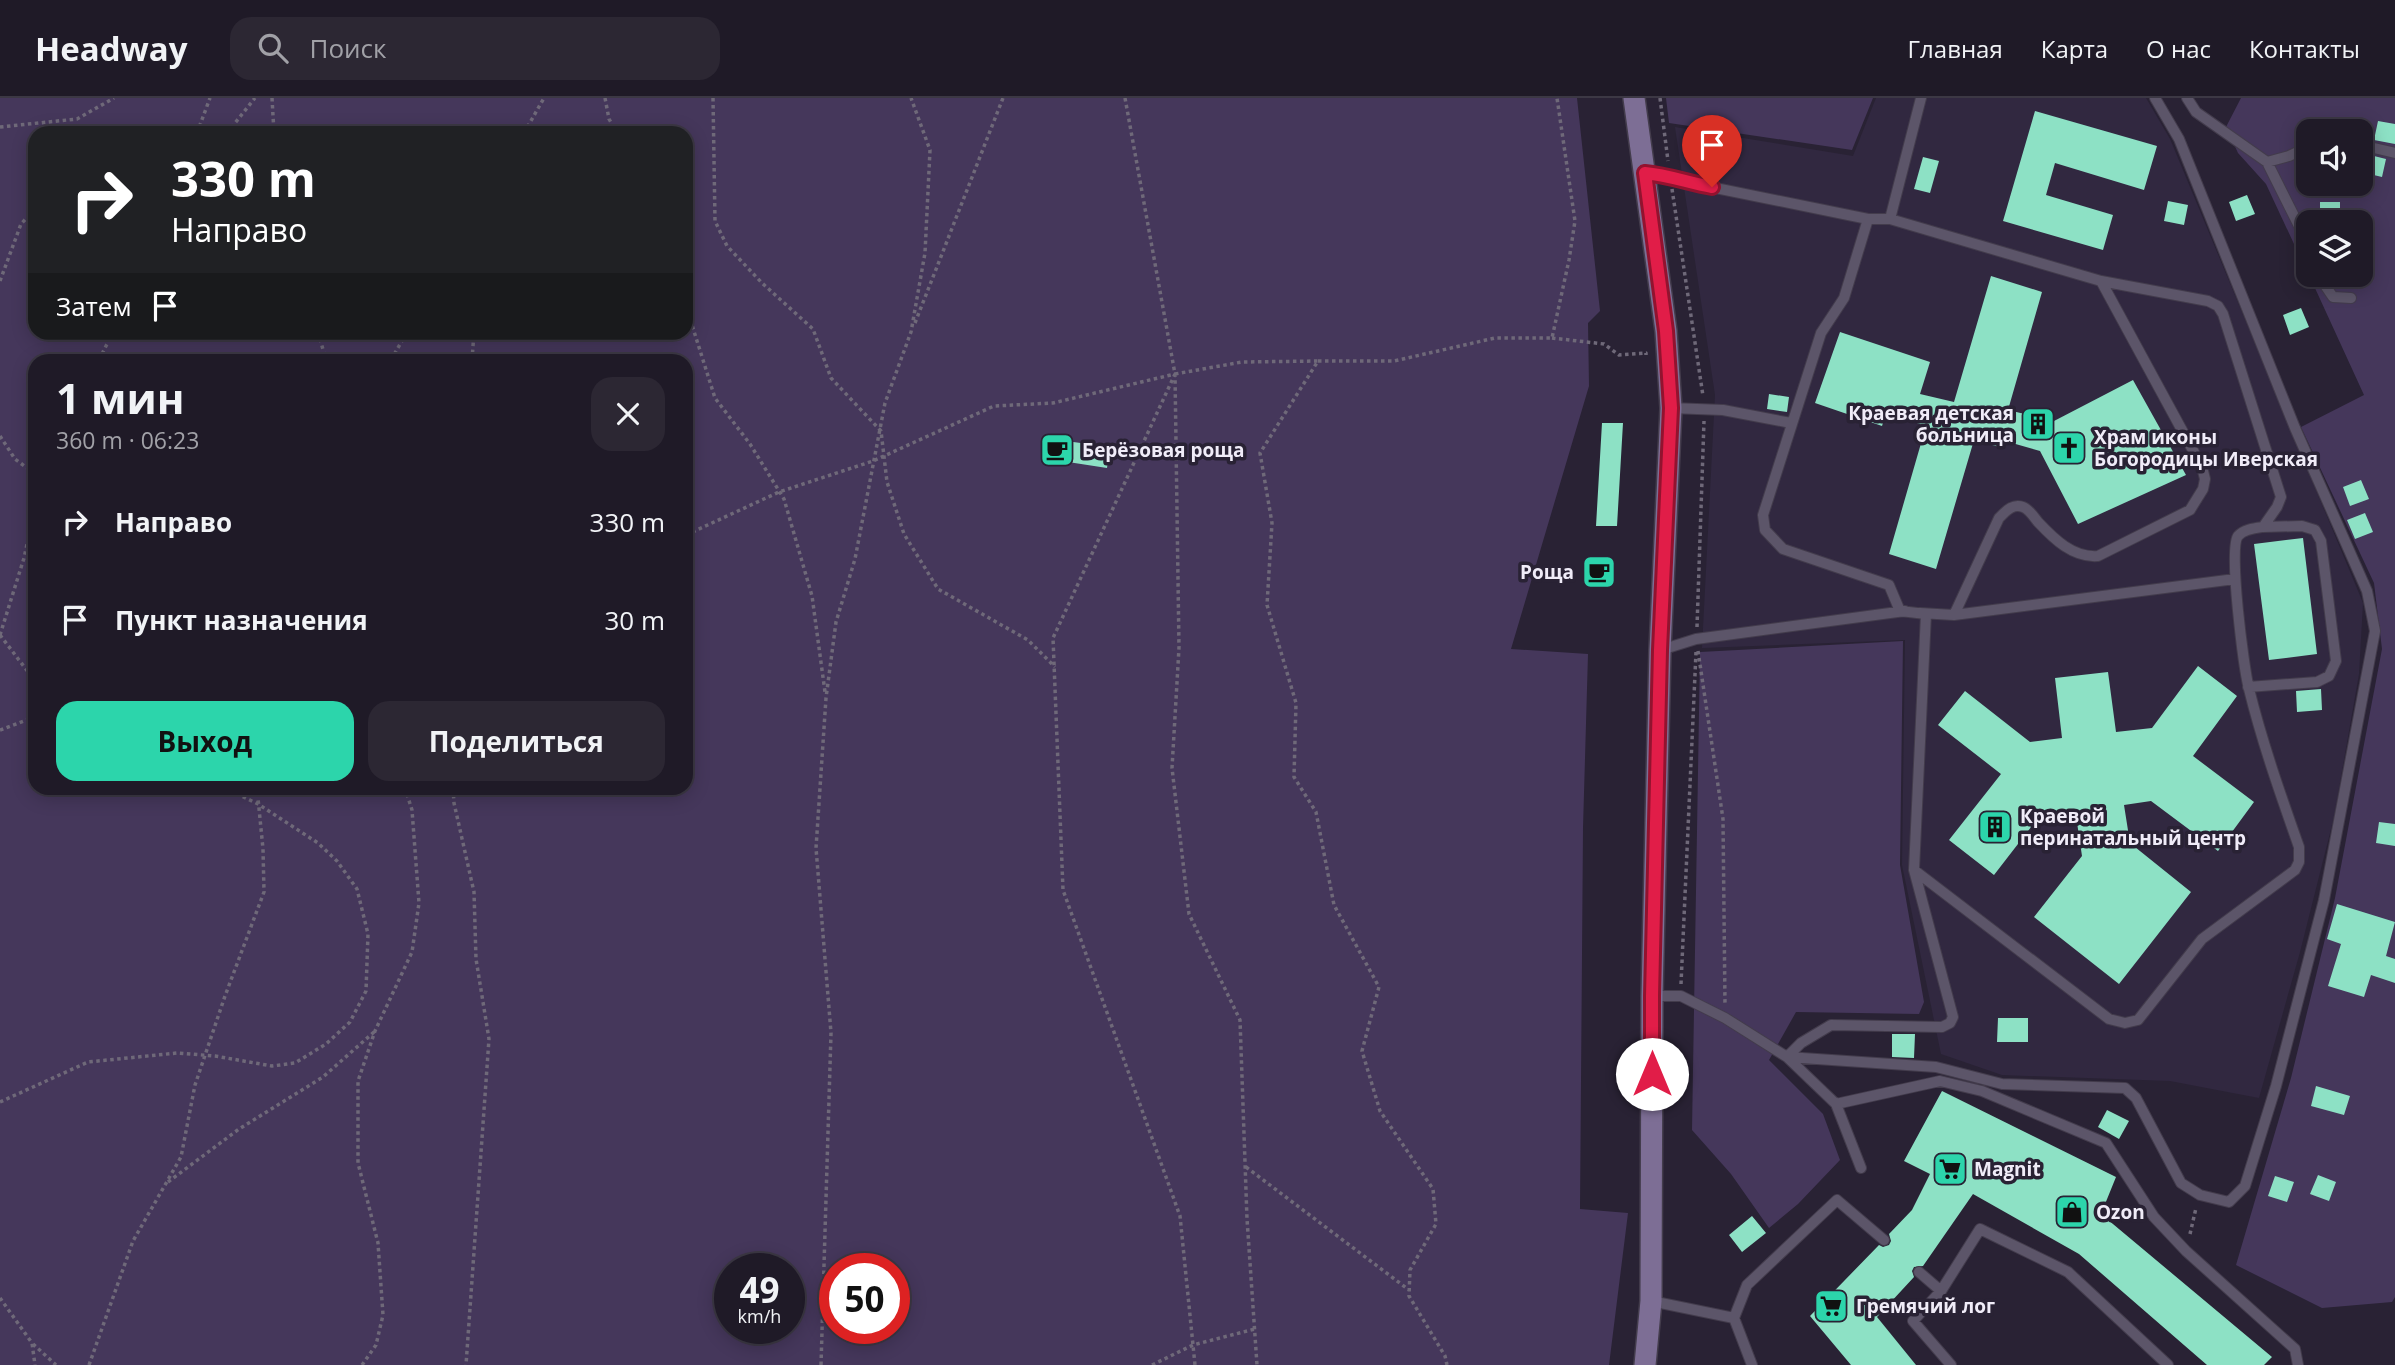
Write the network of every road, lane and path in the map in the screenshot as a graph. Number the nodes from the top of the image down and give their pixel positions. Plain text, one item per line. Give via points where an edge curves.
1 (114, 98) edge
2 (210, 98) edge
3 (256, 98) edge
4 (272, 98) edge
5 (544, 98) edge
6 (604, 98) edge
7 (713, 98) edge
8 (911, 98) edge
9 (1003, 98) edge
10 (1125, 98) edge
11 (1557, 98) edge
12 (1634, 98) edge
13 (1660, 98) edge
14 (1921, 98) edge
15 (2155, 98) edge
16 (2187, 98) edge
17 (199, 126) edge
18 (233, 126) edge
19 (274, 126) edge
20 (528, 126) edge
21 (613, 126) edge
22 (0, 127) edge
23 (2373, 148) edge
24 (2296, 153) edge
25 (2395, 153) edge
26 (2267, 162) junction
27 (1645, 173) junction
28 (1670, 175) junction
29 (28, 216) edge
30 (1868, 219) junction
31 (1890, 219) junction
32 (2296, 220) edge
33 (0, 281) edge
34 (2101, 281) junction
35 (2326, 287) edge
36 (2351, 298) dead end
37 (693, 328) edge
38 (911, 332) junction
39 (1552, 338) junction
40 (1318, 361) junction
41 (1647, 364) dead end
42 (1175, 374) junction
43 (1671, 408) junction
44 (1705, 409) junction
45 (1791, 423) junction
46 (881, 431) junction
47 (0, 436) edge
48 (882, 455) junction
49 (873, 461) junction
50 (28, 469) edge
51 (779, 492) junction
52 (2263, 527) junction
53 (693, 532) edge
54 (28, 540) edge
55 (2235, 579) junction
56 (1900, 611) junction
57 (1926, 614) junction
58 (1954, 615) junction
59 (0, 635) edge
60 (1696, 639) junction
61 (1660, 650) junction
62 (1055, 667) junction
63 (28, 672) edge
64 (2248, 688) junction
65 (826, 698) junction
66 (28, 720) edge
67 (0, 730) edge
68 (239, 795) edge
69 (257, 795) edge
70 (407, 795) edge
71 (453, 795) edge
72 (258, 804) junction
73 (1914, 870) junction
74 (1652, 996) junction
75 (1681, 996) junction
76 (1725, 1018) junction
77 (375, 1031) junction
78 (205, 1056) junction
79 (1787, 1057) junction
80 (0, 1102) edge
81 (1836, 1104) junction
82 (1245, 1167) junction
83 (1861, 1167) dead end
84 (167, 1183) junction
85 (2200, 1195) junction
86 (1884, 1240) dead end
87 (2186, 1251) junction
88 (1919, 1272) dead end
89 (1409, 1290) junction
90 (1941, 1291) junction
91 (0, 1298) edge
92 (1651, 1301) junction
93 (1734, 1318) junction
94 (1255, 1329) junction
95 (32, 1343) junction
96 (1193, 1345) junction
97 (35, 1365) edge
98 (56, 1365) edge
99 (89, 1365) edge
100 (362, 1365) edge
101 (466, 1365) edge
102 (821, 1365) edge
103 (1152, 1365) edge
104 (1195, 1365) edge
105 (1257, 1365) edge
106 (1447, 1365) edge
107 (1645, 1365) edge
108 (1752, 1365) edge
109 (1951, 1365) edge
110 (2168, 1365) edge
111 (2298, 1365) edge

1 - 22 path via 77,119
2 - 17 path
3 - 18 path
4 - 19 path
5 - 20 path
6 - 21 path
7 - 46 path via 715,221 727,246 813,328 831,378
8 - 38 path via 930,150 925,253
9 - 38 path
10 - 42 path
11 - 39 path via 1575,221
12 - 27 main road
13 - 28 path
14 - 31 lane
15 - 85 lane via 2179,139 2295,428 2367,591 2375,631 2324,900 2249,1174 2245,1186 2229,1202
16 - 26 lane via 2196,112
23 - 25 lane
24 - 26 lane
26 - 32 lane
27 - 28 lane
27 - 43 main road via 1669,352
28 - 30 lane
28 - 44 path
29 - 33 path
30 - 31 lane
30 - 45 lane via 1844,298 1821,333
31 - 34 lane
34 - 52 lane via 2218,306 2281,497
34 - 58 lane via 2202,467 2203,489 2190,510 2098,556 2074,553 2026,508 2007,509
35 - 36 lane via 2333,297
37 - 51 path via 715,398
38 - 46 path via 885,403
39 - 40 path via 1495,338 1394,361
39 - 41 path via 1604,344 1619,355 1646,353
40 - 42 path via 1242,362
40 - 89 path via 1260,453 1272,523 1267,606 1296,703 1294,778 1316,813 1334,905 1379,987 1362,1051 1380,1111 1433,1189 1436,1224 1410,1270
42 - 48 path via 1053,403 994,406
42 - 62 path via 1053,638
42 - 82 path via 1179,648 1172,768 1189,914 1240,1020
43 - 44 lane
43 - 61 main road
44 - 45 lane
44 - 60 path
45 - 56 lane via 1763,515 1765,530 1783,549 1889,585
46 - 48 path
46 - 49 path
47 - 50 path via 15,459
48 - 49 path
48 - 62 path via 904,534 938,589 1028,640
49 - 51 path
49 - 65 path via 855,559 835,622
51 - 53 path
51 - 65 path via 812,596
52 - 55 lane via 2237,537
52 - 64 lane via 2302,526 2315,530 2321,541 2336,661 2329,676 2317,682
54 - 59 path
55 - 58 lane
55 - 64 lane
56 - 57 lane
56 - 60 lane
57 - 58 lane
57 - 73 lane
59 - 63 path
60 - 61 lane
60 - 75 path
60 - 76 path via 1723,819
61 - 74 main road
62 - 96 path via 1063,890 1180,1216
64 - 73 lane via 2299,847 2299,862 2295,870 2202,939 2138,1020 2109,1019
65 - 102 path via 816,848 831,1033
66 - 67 path
68 - 72 path
69 - 72 path
70 - 77 path via 419,903 412,952
71 - 101 path via 474,892 476,959 489,1039
72 - 78 path via 264,892
72 - 78 path via 318,844 358,889 368,934 366,991 350,1023 295,1063 272,1066
73 - 79 lane via 1953,1017 1950,1023 1942,1027 1831,1025
74 - 75 lane
74 - 92 main road
75 - 76 lane
76 - 79 lane
77 - 84 path via 323,1077 239,1129
77 - 100 path via 358,1082 358,1163 378,1243 383,1315 376,1345
78 - 80 path via 177,1053 88,1062
78 - 84 path via 181,1157
79 - 81 lane
79 - 85 lane via 1936,1067 2002,1084 2125,1088 2136,1098 2181,1183
81 - 83 lane
81 - 87 lane via 1953,1082 2106,1143 2154,1217
82 - 89 path
82 - 94 path
84 - 99 path via 133,1241
85 - 87 path
86 - 93 lane via 1837,1200 1747,1285
87 - 111 lane via 2295,1349
88 - 90 lane
89 - 106 path
90 - 109 lane via 1913,1321
90 - 110 lane via 1980,1228 2068,1272
91 - 95 path
92 - 93 lane
92 - 107 main road
93 - 108 lane
94 - 96 path
94 - 105 path
95 - 97 path
95 - 98 path
96 - 103 path
96 - 104 path

